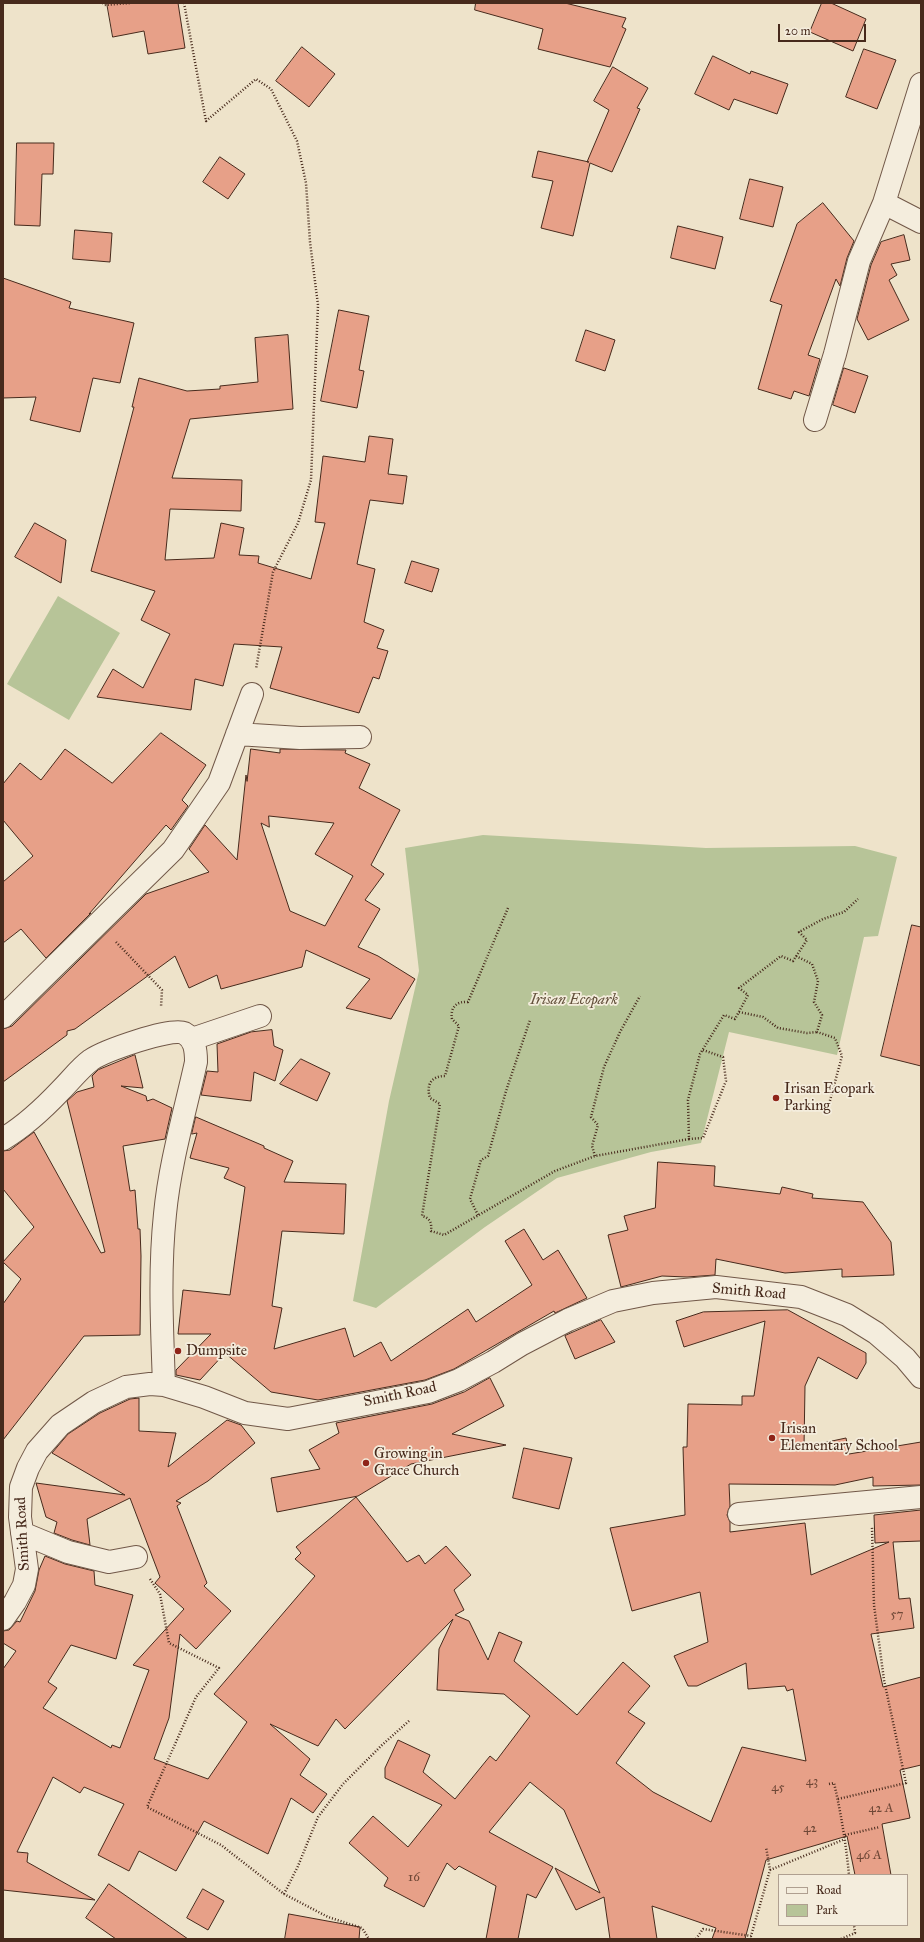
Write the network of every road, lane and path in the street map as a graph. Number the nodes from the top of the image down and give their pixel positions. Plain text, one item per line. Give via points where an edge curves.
1 (103, 3) edge
2 (131, 3) edge
3 (184, 3) edge
4 (921, 84) edge
5 (884, 203) junction
6 (921, 222) edge
7 (815, 420) dead end
8 (252, 694) joint
9 (237, 734) junction
10 (360, 737) dead end
11 (858, 899) dead end
12 (508, 908) dead end
13 (98, 923) junction
14 (796, 956) junction
15 (640, 996) dead end
16 (739, 1012) junction
17 (260, 1016) dead end
18 (3, 1017) edge
19 (530, 1020) dead end
20 (816, 1032) junction
21 (160, 1035) junction
22 (192, 1039) junction
23 (703, 1050) junction
24 (828, 1108) dead end
25 (3, 1139) edge
26 (689, 1139) junction
27 (596, 1156) junction
28 (478, 1215) junction
29 (921, 1377) edge
30 (164, 1385) junction
31 (921, 1497) edge
32 (872, 1501) junction
33 (739, 1514) dead end
34 (22, 1533) junction
35 (136, 1557) joint
36 (3, 1619) edge
37 (410, 1720) dead end
38 (829, 1784) dead end
39 (838, 1799) junction
40 (880, 1827) dead end
41 (845, 1835) junction
42 (845, 1839) junction
43 (766, 1847) dead end
44 (770, 1870) junction
45 (849, 1874) edge
46 (284, 1894) junction
47 (854, 1926) edge
48 (369, 1939) edge
49 (696, 1939) edge
50 (841, 1939) edge

1 - 2 path
3 - 8 path via 206,121 256,79 271,90 297,141 306,183 318,305 311,480 298,523 273,572
4 - 5 street
5 - 6 street
5 - 7 street via 859,261
8 - 9 street
9 - 10 street via 300,738
9 - 13 street via 219,783 173,850
11 - 14 path via 844,912 823,919 799,932 807,940
12 - 28 path via 468,1002 456,1004 452,1009 452,1019 459,1026 445,1076 438,1076 428,1086 430,1098 440,1104 422,1216 430,1220 431,1231 444,1235
13 - 18 street
13 - 21 path via 162,990
14 - 16 path via 793,961 781,956 739,988 748,995
14 - 20 path via 812,964 818,981 814,1002 822,1016
15 - 27 path via 604,1068 591,1117 598,1125 592,1146
16 - 20 path via 763,1017 778,1028
16 - 23 path via 735,1019 724,1015
17 - 22 street
19 - 28 path via 488,1156 481,1160 470,1199
20 - 24 path via 835,1038 842,1056
21 - 22 street via 182,1032
21 - 25 street via 110,1050 91,1059 54,1098 24,1125
22 - 30 street via 196,1062 170,1173 165,1215 162,1297
23 - 26 path via 688,1100
23 - 26 path via 723,1057 726,1081 702,1138
26 - 27 path
27 - 28 path via 555,1171
29 - 30 street, Smith Road via 905,1358 876,1333 847,1315 801,1297 716,1287 653,1293 613,1301 535,1337 459,1380 428,1392 318,1414 288,1419 245,1413
30 - 34 street, Smith Road via 126,1387 94,1402 60,1425 37,1451 21,1487
31 - 32 street
32 - 33 street
32 - 39 path via 874,1605 884,1680 906,1783
34 - 35 street via 68,1552 109,1562
34 - 36 street, Smith Road via 27,1569 24,1585
35 - 46 path via 160,1594 169,1643 219,1668 196,1697 147,1807 222,1845
37 - 46 path via 343,1784 318,1817
38 - 39 path via 834,1783
39 - 41 path
40 - 41 path
41 - 42 path
42 - 44 path
42 - 45 path
43 - 44 path
44 - 49 path via 751,1936 703,1929
46 - 48 path via 328,1917 362,1928
47 - 50 path via 855,1933

